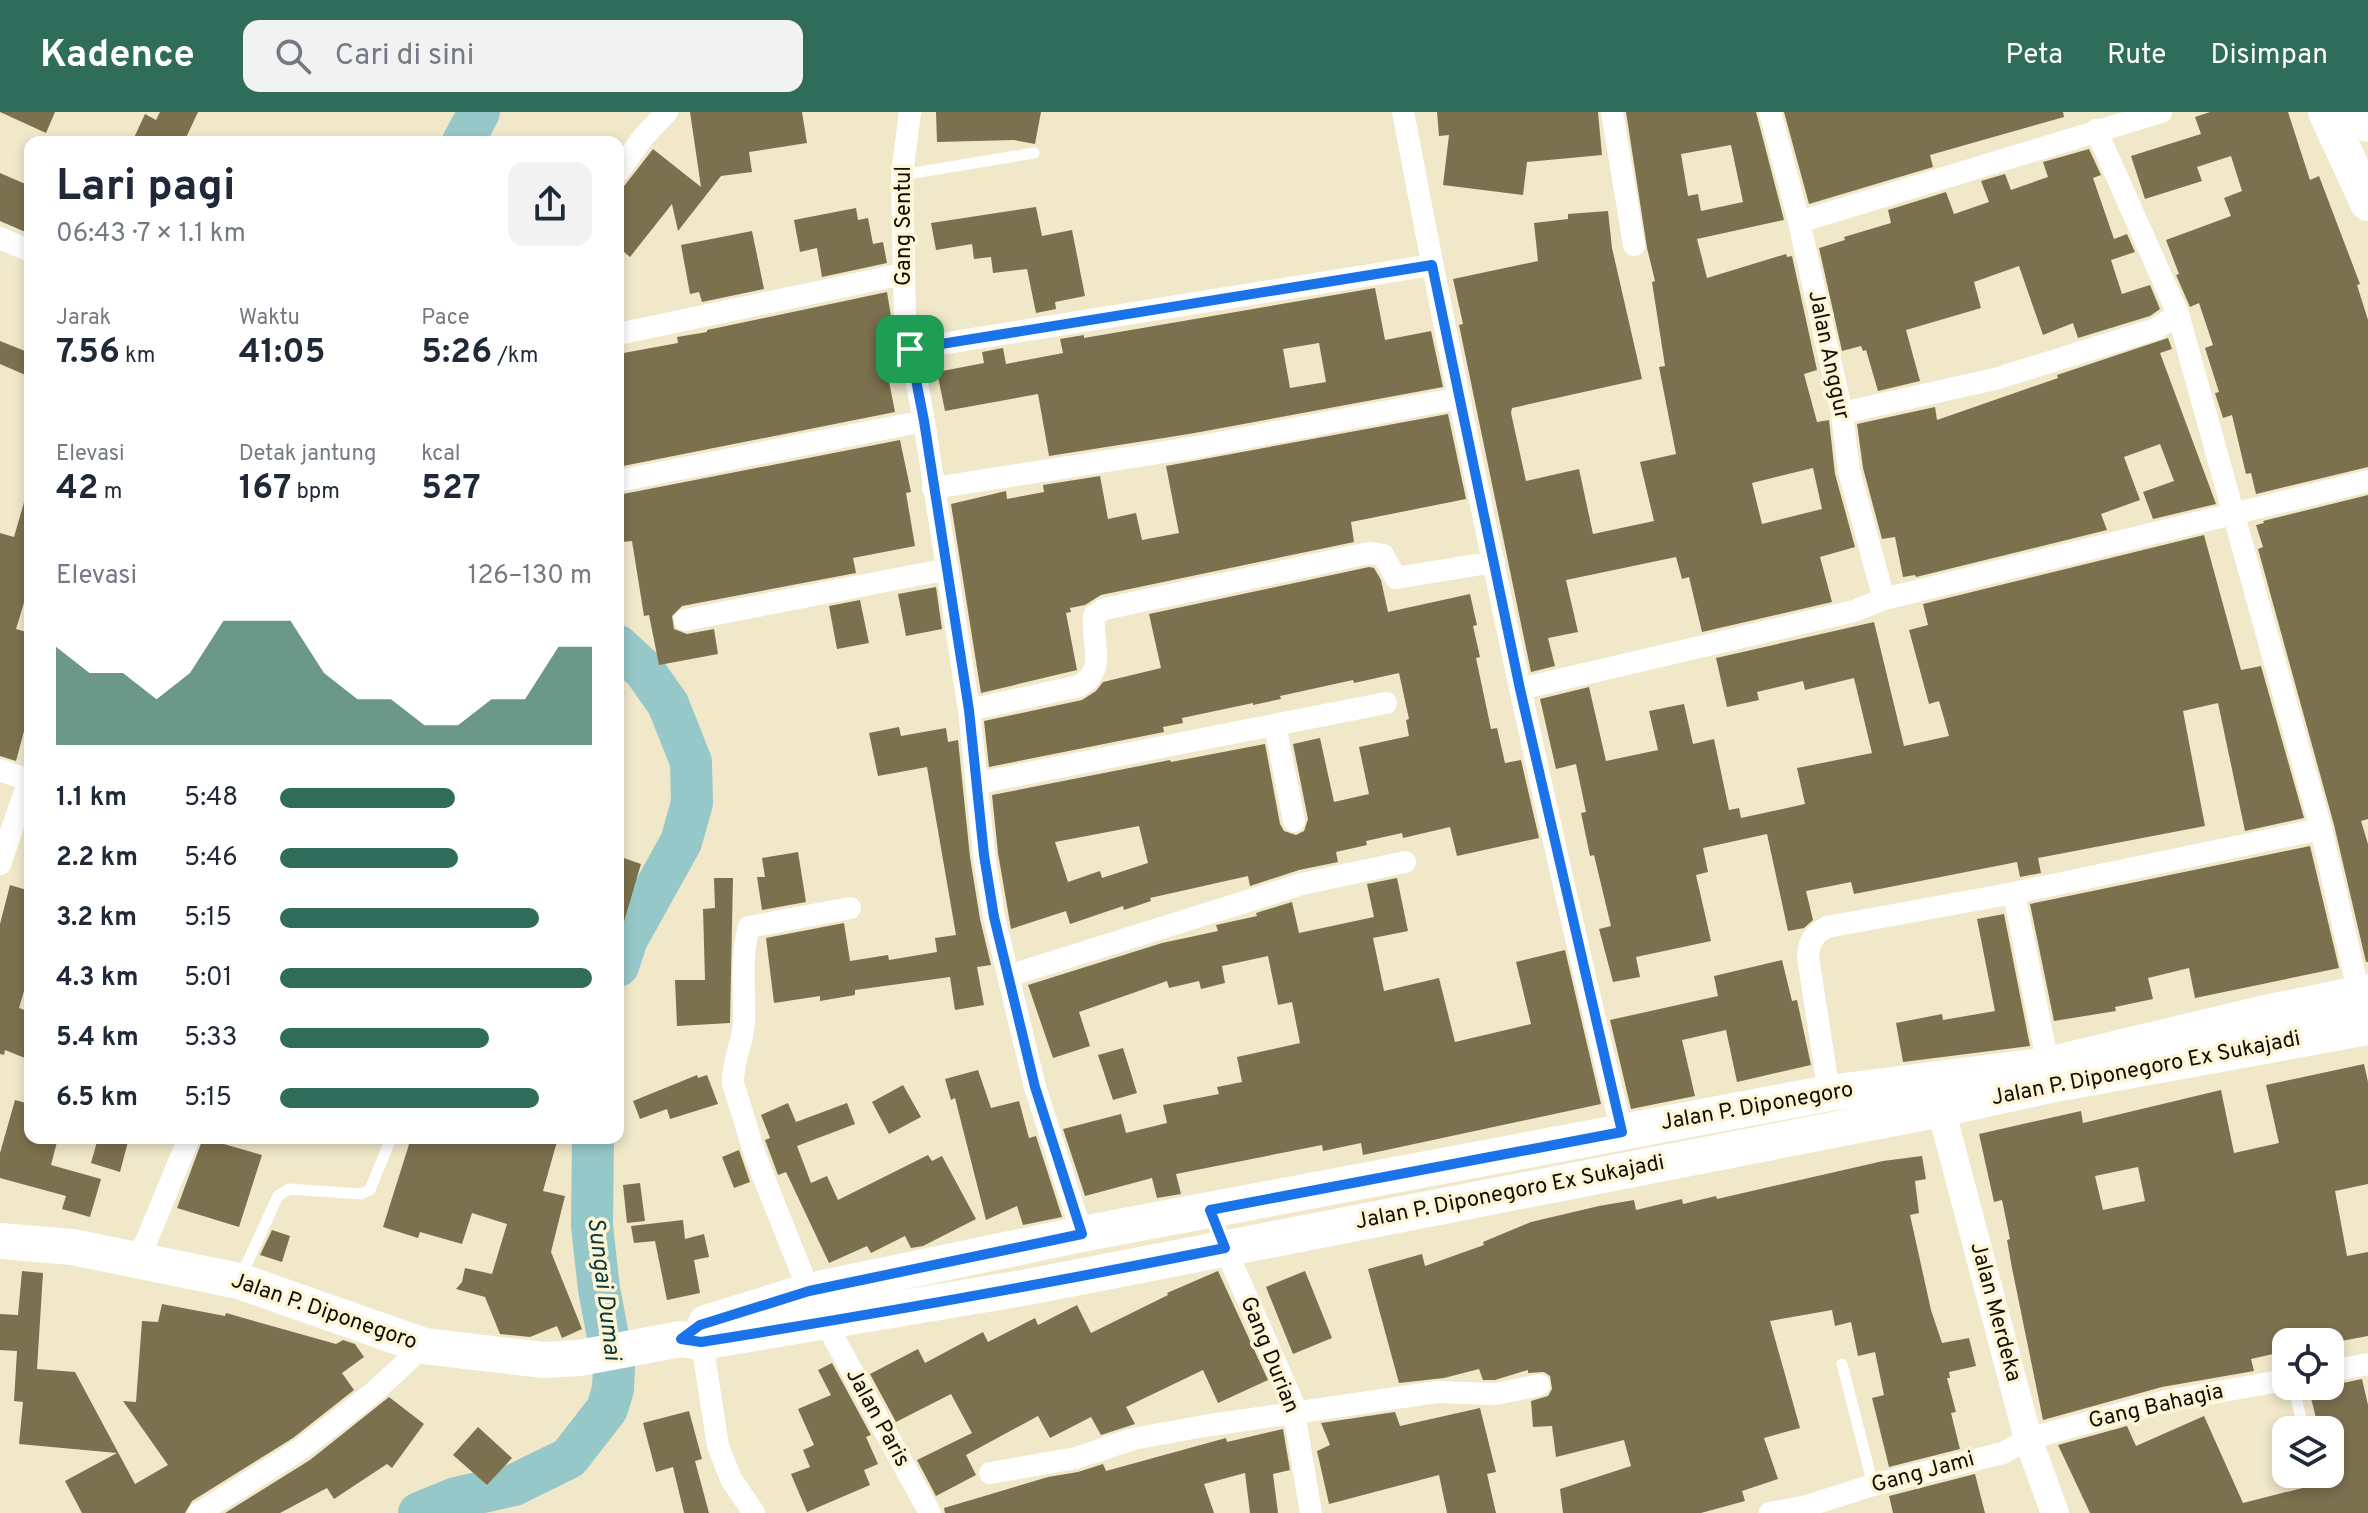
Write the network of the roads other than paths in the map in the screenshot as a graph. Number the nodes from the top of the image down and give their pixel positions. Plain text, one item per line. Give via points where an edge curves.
1 (667, 112) edge
2 (910, 112) edge
3 (1403, 112) edge
4 (1612, 112) edge
5 (1770, 112) edge
6 (2161, 112) edge
7 (2326, 112) edge
8 (2363, 112) edge
9 (2368, 124) edge
10 (2096, 130) junction
11 (1034, 153) dead end
12 (624, 164) edge
13 (902, 175) junction
14 (2368, 203) edge
15 (1799, 222) junction
16 (0, 238) edge
17 (1634, 245) dead end
18 (24, 248) edge
19 (1432, 265) junction
20 (903, 274) junction
21 (2178, 314) junction
22 (624, 333) edge
23 (910, 349) junction
24 (1459, 398) junction
25 (1842, 413) junction
26 (924, 421) junction
27 (624, 480) edge
28 (2368, 481) edge
29 (933, 488) junction
30 (2234, 512) junction
31 (1494, 562) junction
32 (948, 569) junction
33 (1884, 599) junction
34 (685, 620) dead end
35 (1520, 689) junction
36 (1386, 703) dead end
37 (969, 710) junction
38 (1275, 725) junction
39 (0, 770) edge
40 (24, 777) edge
41 (978, 783) junction
42 (24, 793) edge
43 (1294, 821) dead end
44 (2321, 829) junction
45 (1405, 862) dead end
46 (0, 864) edge
47 (2014, 893) junction
48 (850, 908) dead end
49 (1008, 976) junction
50 (2365, 1010) edge
51 (2048, 1065) junction
52 (1829, 1093) junction
53 (1941, 1109) junction
54 (1622, 1132) junction
55 (187, 1144) edge
56 (389, 1144) edge
57 (1210, 1210) junction
58 (1082, 1234) junction
59 (0, 1241) edge
60 (1225, 1248) junction
61 (138, 1261) junction
62 (239, 1281) junction
63 (817, 1307) junction
64 (683, 1337) junction
65 (424, 1346) junction
66 (1842, 1364) dead end
67 (2368, 1364) edge
68 (2344, 1368) edge
69 (2272, 1382) edge
70 (1539, 1385) dead end
71 (1297, 1412) junction
72 (2028, 1439) junction
73 (990, 1473) dead end
74 (1873, 1485) junction
75 (199, 1513) edge
76 (754, 1513) edge
77 (930, 1513) edge
78 (1311, 1513) edge
79 (1770, 1513) edge
80 (2055, 1513) edge

1 - 12 street
2 - 13 street, Gang Sentul
3 - 19 street
4 - 17 street
5 - 15 street, Jalan Anggur
6 - 10 street
7 - 14 main road
8 - 9 main road
10 - 15 street
10 - 21 street
11 - 13 lane
13 - 20 street, Gang Sentul
15 - 25 street, Jalan Anggur
16 - 18 street
19 - 23 street
19 - 24 street
20 - 22 street
20 - 23 street, Gang Sentul
21 - 25 street via 2156,329 1995,379
21 - 30 street
23 - 26 street, Gang Sentul
24 - 29 street via 1191,448
24 - 31 street
25 - 33 street, Jalan Anggur via 1849,471
26 - 27 street
26 - 29 street, Gang Sentul
28 - 30 street
29 - 32 street, Gang Sentul
30 - 33 street
30 - 44 street
31 - 35 street
31 - 37 street via 1396,578 1383,555 1369,553 1104,609 1094,616 1097,664 1087,681
32 - 34 street
32 - 37 street, Gang Sentul
33 - 35 street via 1854,611
35 - 54 street
36 - 38 street
37 - 41 street, Gang Sentul
38 - 41 street
38 - 43 street
39 - 40 street
41 - 49 street, Gang Sentul via 986,871
42 - 46 street
44 - 47 street
44 - 50 street
45 - 49 street via 1302,884
47 - 51 street
47 - 52 street via 1845,922 1815,934 1808,957
48 - 63 street, Jalan Paris via 749,927 743,948 744,1025 732,1071 756,1158
49 - 58 street, Gang Sentul via 1035,1087
50 - 51 main road, Jalan P. Diponegoro via 2261,1014
50 - 53 main road, Jalan P. Diponegoro Ex Sukajadi
51 - 52 main road, Jalan P. Diponegoro
52 - 54 main road, Jalan P. Diponegoro
53 - 60 main road, Jalan P. Diponegoro Ex Sukajadi
53 - 72 street, Jalan Merdeka
54 - 57 main road, Jalan P. Diponegoro
55 - 61 street
56 - 62 lane via 370,1190 361,1194 289,1189 278,1196
57 - 58 main road, Jalan P. Diponegoro
57 - 60 main road
58 - 63 main road, Jalan P. Diponegoro
59 - 61 main road, Jalan P. Diponegoro via 72,1247
60 - 63 main road, Jalan P. Diponegoro Ex Sukajadi via 1028,1287
60 - 71 street, Gang Durian
61 - 62 main road, Jalan P. Diponegoro
62 - 65 main road, Jalan P. Diponegoro
63 - 64 main road, Jalan P. Diponegoro Ex Sukajadi
63 - 77 street, Jalan Paris
64 - 65 main road, Jalan P. Diponegoro via 579,1358 527,1359
64 - 76 street via 731,1479
65 - 75 street via 320,1435
66 - 74 lane
67 - 68 street
69 - 72 street, Gang Bahagia via 2166,1401
70 - 71 street via 1511,1393 1437,1392
71 - 73 street via 1133,1439 1076,1458
71 - 78 street, Gang Durian
72 - 74 street, Gang Jami via 2003,1453
72 - 80 street, Jalan Merdeka
74 - 79 street, Gang Jami

